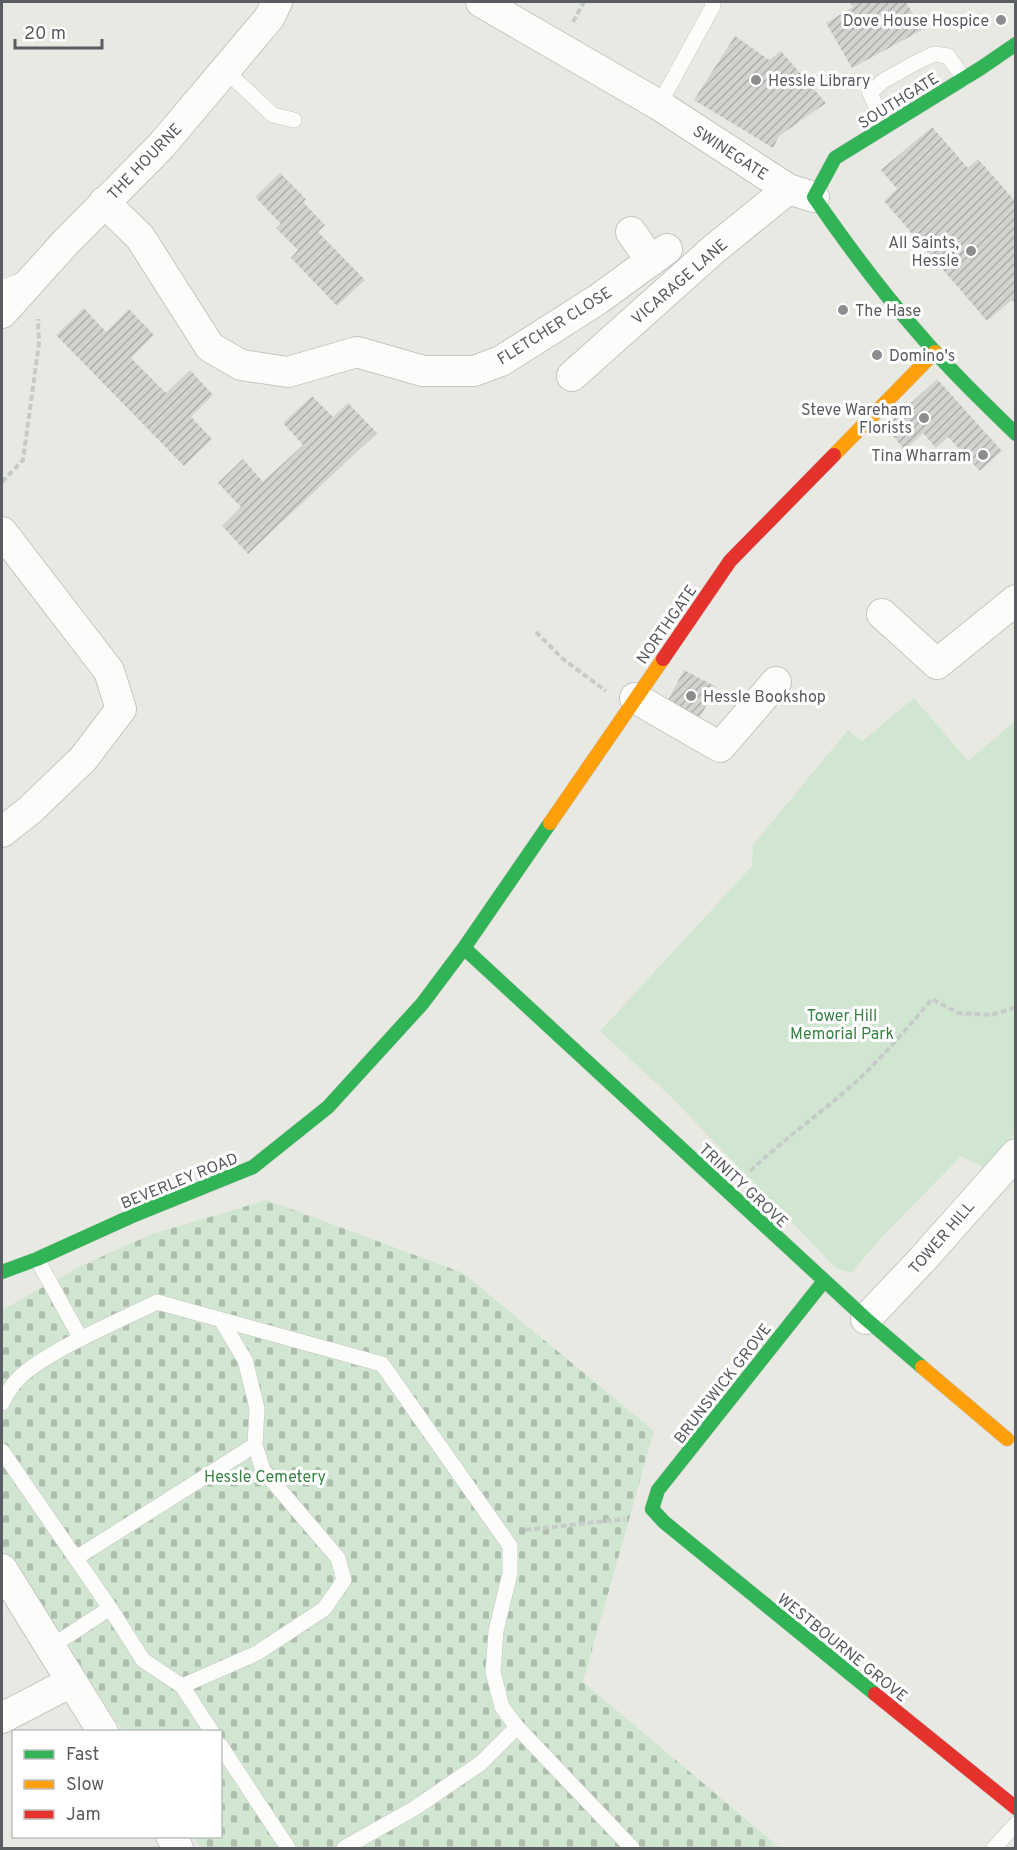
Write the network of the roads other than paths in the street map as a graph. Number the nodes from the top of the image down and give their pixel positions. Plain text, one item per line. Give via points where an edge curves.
1 (277, 2) edge
2 (481, 2) edge
3 (712, 2) edge
4 (1016, 44) edge
5 (225, 70) junction
6 (964, 79) junction
7 (659, 105) junction
8 (294, 120) dead end
9 (885, 127) junction
10 (801, 193) junction
11 (104, 202) junction
12 (631, 232) dead end
13 (35, 276) junction
14 (2, 287) edge
15 (2, 313) edge
16 (935, 352) junction
17 (572, 376) dead end
18 (1016, 434) edge
19 (2, 531) edge
20 (1016, 600) edge
21 (882, 614) dead end
22 (776, 682) dead end
23 (631, 703) junction
24 (2, 832) edge
25 (464, 948) junction
26 (1016, 1154) edge
27 (37, 1259) junction
28 (2, 1272) edge
29 (824, 1281) junction
30 (866, 1319) junction
31 (221, 1320) junction
32 (81, 1339) junction
33 (2, 1402) edge
34 (1007, 1440) dead end
35 (255, 1444) junction
36 (2, 1451) edge
37 (652, 1509) joint
38 (76, 1558) junction
39 (2, 1569) edge
40 (110, 1608) junction
41 (49, 1648) junction
42 (71, 1682) junction
43 (182, 1686) junction
44 (2, 1718) edge
45 (518, 1726) junction
46 (102, 1730) edge
47 (211, 1730) edge
48 (222, 1748) edge
49 (1016, 1808) edge
50 (1016, 1824) edge
51 (288, 1848) edge
52 (344, 1848) edge
53 (632, 1848) edge
54 (994, 1848) edge

1 - 5 street, THE HOURNE via 269,18
2 - 7 street, SWINEGATE
3 - 7 lane
4 - 6 street, SOUTHGATE
5 - 8 lane via 273,115
5 - 11 street, THE HOURNE via 161,146
6 - 9 street, SOUTHGATE
6 - 9 lane via 948,56 934,54 883,81 870,93
7 - 10 street, SWINEGATE
9 - 10 street, SOUTHGATE via 835,158
10 - 16 street, SWINEGATE
10 - 17 street, VICARAGE LANE via 713,250
11 - 12 street, FLETCHER CLOSE via 140,237 210,347 242,365 288,372 357,352 423,371 474,371 501,361 659,255
11 - 13 street, THE HOURNE
13 - 14 lane
13 - 15 street, THE HOURNE
16 - 18 street
16 - 23 street, NORTHGATE via 730,561
19 - 24 street via 109,671 121,709 83,759
20 - 21 street via 937,664
22 - 23 street via 720,747
23 - 25 street, NORTHGATE
25 - 27 street, BEVERLEY ROAD via 422,1004 328,1107 253,1167
25 - 29 street, TRINITY GROVE
26 - 30 street, TOWER HILL
27 - 28 street, BEVERLEY ROAD
27 - 32 lane
29 - 30 street, TRINITY GROVE
29 - 37 street, BRUNSWICK GROVE via 658,1490
30 - 34 street, TRINITY GROVE
31 - 32 lane via 156,1302
31 - 35 lane via 245,1360 257,1408
31 - 45 lane via 382,1364 510,1546 510,1573 496,1631 493,1672 502,1707
32 - 33 lane via 27,1371 9,1388
35 - 38 lane
35 - 43 lane via 263,1470 338,1558 344,1580 324,1609 257,1653
36 - 38 lane
37 - 49 street, WESTBOURNE GROVE
38 - 40 lane
39 - 41 street
40 - 41 lane
40 - 43 lane via 143,1660
41 - 42 street
42 - 44 street
42 - 46 street
43 - 47 lane
45 - 52 lane via 481,1763 415,1808
45 - 53 lane
48 - 51 lane
50 - 54 lane

